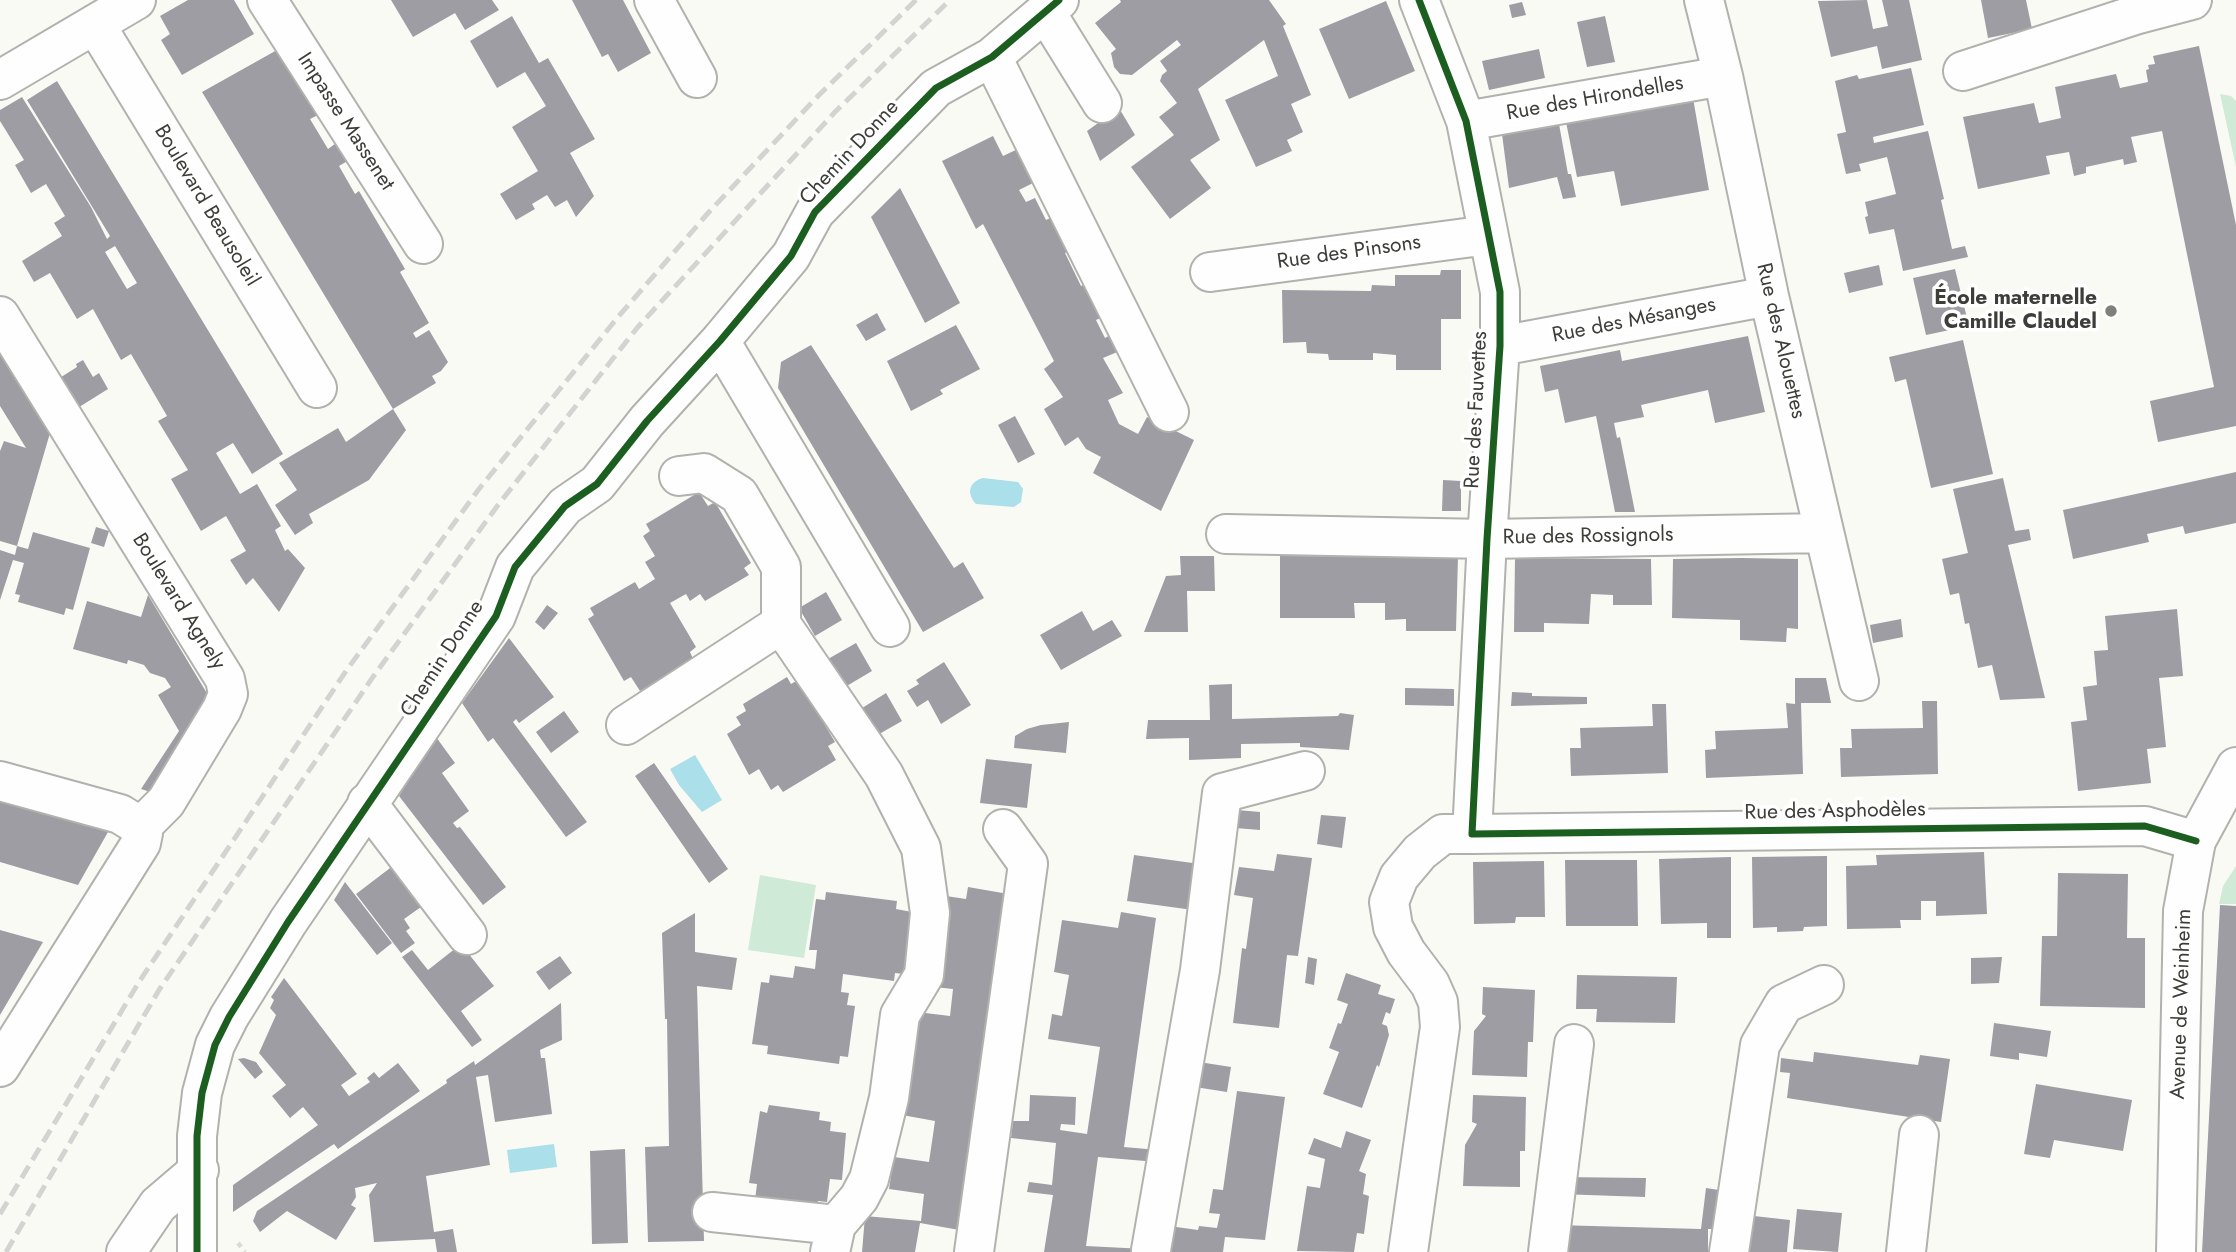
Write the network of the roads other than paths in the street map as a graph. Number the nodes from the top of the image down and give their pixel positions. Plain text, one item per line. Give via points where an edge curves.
1 (267, 0) edge
2 (654, 0) edge
3 (1419, 0) edge
4 (1703, 0) edge
5 (2192, 0) edge
6 (1052, 6) edge
7 (110, 10) edge
8 (992, 57) junction
9 (1964, 71) dead end
10 (1723, 76) junction
11 (696, 78) dead end
12 (0, 80) edge
13 (1102, 103) dead end
14 (1466, 121) junction
15 (1488, 235) junction
16 (423, 244) dead end
17 (1210, 272) dead end
18 (1769, 296) junction
19 (0, 316) edge
20 (720, 341) junction
21 (1500, 346) junction
22 (317, 388) dead end
23 (1169, 412) dead end
24 (679, 476) dead end
25 (1824, 533) junction
26 (1226, 534) dead end
27 (1487, 539) junction
28 (780, 624) junction
29 (890, 627) dead end
30 (1859, 681) dead end
31 (626, 725) dead end
32 (1305, 771) dead end
33 (2234, 777) edge
34 (0, 780) edge
35 (367, 803) junction
36 (141, 827) junction
37 (1003, 829) dead end
38 (1472, 834) junction
39 (2196, 841) junction
40 (467, 935) dead end
41 (1824, 985) dead end
42 (1573, 1044) dead end
43 (5, 1051) edge
44 (1919, 1135) dead end
45 (199, 1170) junction
46 (712, 1212) dead end
47 (198, 1237) edge
48 (833, 1239) edge
49 (1151, 1250) dead end
50 (126, 1252) edge
51 (222, 1252) edge
52 (974, 1252) edge
53 (1408, 1252) edge
54 (1548, 1252) edge
55 (1729, 1252) edge
56 (1906, 1252) edge
57 (2176, 1252) edge

1 - 16 street, Impasse Massenet
2 - 11 street
3 - 14 street, Rue des Fauvettes
4 - 10 street, Rue des Alouettes
5 - 9 street
6 - 8 street, Chemin Donne
6 - 13 street
7 - 12 street
7 - 22 street, Boulevard Beausoleil
8 - 20 street, Chemin Donne via 936,88 815,212 791,257
8 - 23 street
10 - 14 street, Rue des Hirondelles
10 - 18 street, Rue des Alouettes
14 - 15 street, Rue des Fauvettes
15 - 17 street, Rue des Pinsons
15 - 21 street, Rue des Fauvettes via 1500,292
18 - 21 street, Rue des Mésanges
18 - 25 street, Rue des Alouettes
19 - 36 street, Boulevard Agnely via 225,679 228,694 222,709 166,802
20 - 29 street
20 - 35 street, Chemin Donne via 597,484 565,506 515,567 496,616
21 - 27 street, Rue des Fauvettes
24 - 28 street via 704,473 739,495 781,567
25 - 27 street, Rue des Rossignols
25 - 30 street, Rue des Alouettes
26 - 27 street, Rue des Rossignols
27 - 38 street, Rue des Fauvettes
28 - 31 street
28 - 48 street via 890,787 921,848 930,913 924,975 900,1015 888,1098 869,1179
32 - 49 street via 1222,793 1200,970
33 - 39 street, Avenue de Weinheim
34 - 36 street via 120,814
35 - 40 street
35 - 45 street, Chemin Donne via 288,922 215,1045 202,1093
36 - 43 street, Boulevard Agnely via 141,843
37 - 52 street via 1028,864
38 - 39 street, Rue des Asphodèles via 2145,826
38 - 53 street, Rue des Asphodèles via 1443,834 1420,852 1399,877 1389,902 1393,927 1438,1002 1440,1027
39 - 57 street, Avenue de Weinheim via 2183,911
41 - 55 street via 1784,1004 1760,1045
42 - 54 street
44 - 56 street
45 - 47 street, Chemin Donne
45 - 50 street via 158,1205
46 - 48 street
47 - 51 street

